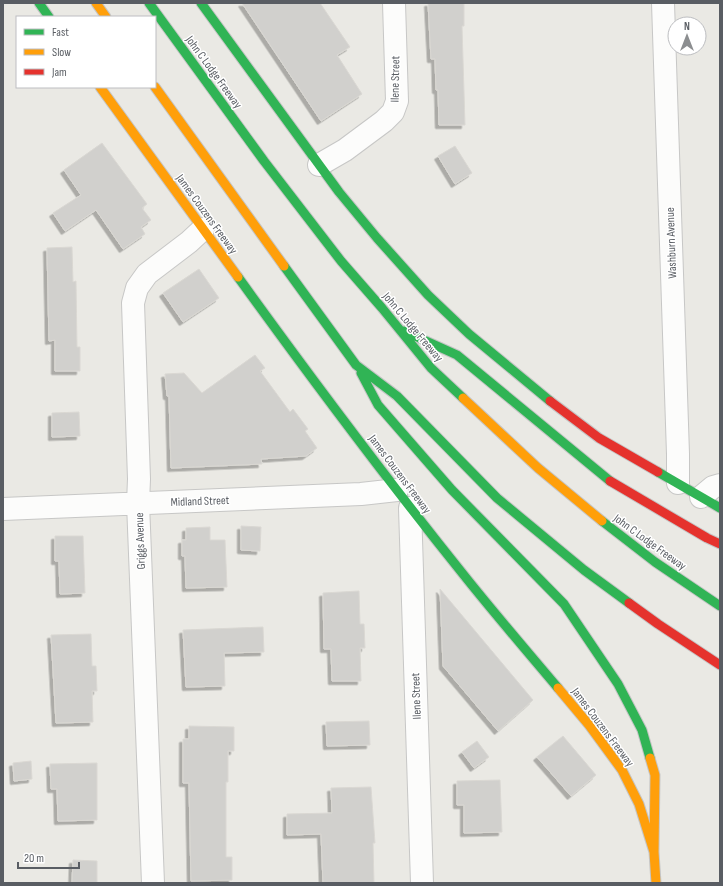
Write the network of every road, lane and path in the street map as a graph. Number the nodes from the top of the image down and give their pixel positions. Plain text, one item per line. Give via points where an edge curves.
1 (39, 3) edge
2 (96, 3) edge
3 (149, 3) edge
4 (201, 3) edge
5 (394, 3) edge
6 (663, 3) edge
7 (48, 16) edge
8 (105, 16) edge
9 (156, 87) edge
10 (101, 88) edge
11 (319, 165) junction
12 (203, 229) junction
13 (399, 328) junction
14 (356, 365) junction
15 (678, 483) junction
16 (720, 484) edge
17 (397, 490) junction
18 (701, 497) junction
19 (138, 503) junction
20 (410, 508) junction
21 (720, 508) edge
22 (3, 509) edge
23 (720, 544) edge
24 (720, 606) edge
25 (720, 665) edge
26 (654, 852) junction
27 (153, 883) edge
28 (422, 883) edge
29 (656, 883) edge

1 - 7 main road
2 - 8 main road
3 - 13 main road, John C Lodge Freeway via 341,261
4 - 11 main road
5 - 11 street, Ilene Street via 397,101 393,112 345,150
6 - 15 street, Washburn Avenue
9 - 14 main road
10 - 12 main road, James Couzens Freeway
11 - 15 main road via 377,238 428,295 469,334 536,391 599,438
12 - 17 main road, James Couzens Freeway
12 - 19 street, Griggs Avenue via 147,274 137,288 133,303
13 - 23 main road via 457,355 610,481
13 - 24 main road, John C Lodge Freeway via 431,368 538,468 655,562
14 - 25 main road via 396,396 497,498 584,570
14 - 26 main road via 378,405 452,490 564,604 618,684 642,730 655,775
15 - 18 main road
16 - 18 street
17 - 19 street, Midland Street via 361,494
17 - 20 main road, James Couzens Freeway
18 - 21 main road
19 - 22 street, Midland Street
19 - 27 street, Griggs Avenue
20 - 26 main road, James Couzens Freeway via 589,725 622,770 639,804
20 - 28 street, Ilene Street
26 - 29 main road, James Couzens Freeway

